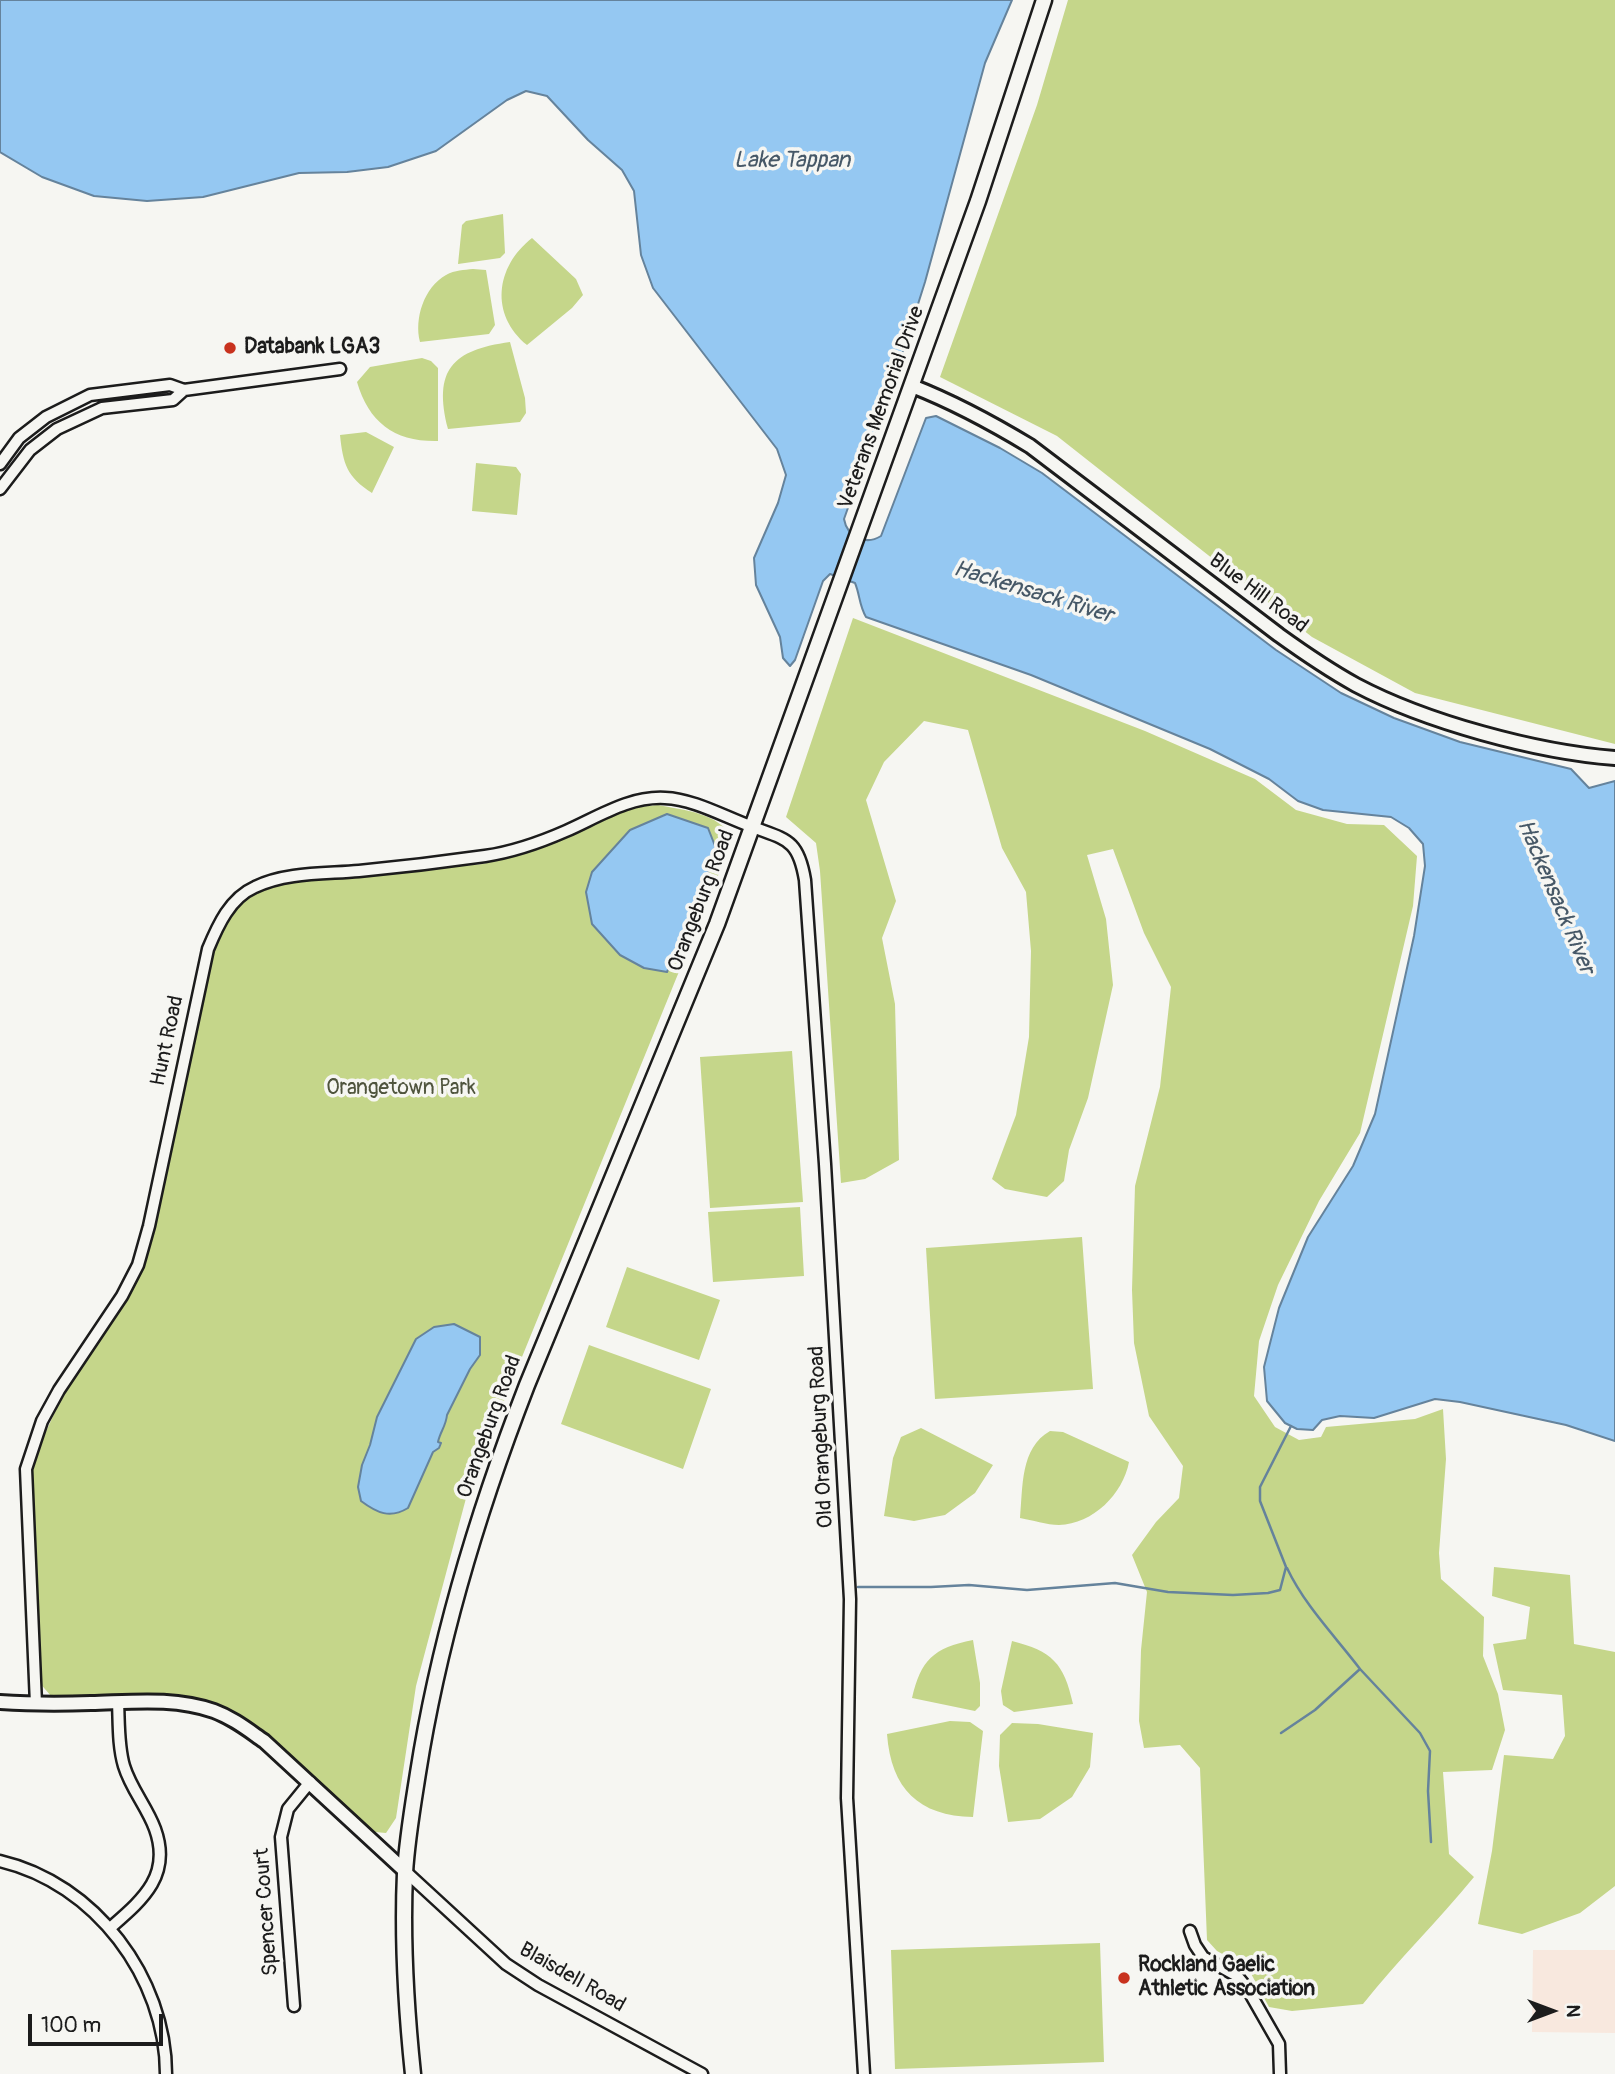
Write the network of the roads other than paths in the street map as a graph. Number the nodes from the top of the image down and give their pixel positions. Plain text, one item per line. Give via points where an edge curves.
1 (1044, 0) edge
2 (340, 369) dead end
3 (912, 386) junction
4 (184, 390) junction
5 (0, 464) edge
6 (0, 489) edge
7 (1615, 758) edge
8 (753, 827) junction
9 (0, 1702) edge
10 (118, 1702) junction
11 (36, 1704) junction
12 (310, 1782) junction
13 (0, 1861) edge
14 (405, 1871) junction
15 (110, 1928) junction
16 (1190, 1931) dead end
17 (294, 2006) dead end
18 (166, 2074) edge
19 (413, 2074) edge
20 (702, 2074) edge
21 (863, 2074) edge
22 (1280, 2074) edge

1 - 3 main road, Veterans Memorial Drive
2 - 4 street
3 - 7 street, Blue Hill Road via 1030,446 1316,661 1358,685 1488,734
3 - 8 main road, Veterans Memorial Drive
4 - 5 street via 170,385 90,395 46,417 19,438
4 - 6 street via 173,400 102,408 57,429 30,450
8 - 11 street, Hunt Road via 684,801 650,798 622,805 532,844 488,855 296,876 253,888 234,902 208,949 138,1265 59,1390 26,1469
8 - 14 main road, Orangeburg Road via 498,1460 454,1599 438,1667
8 - 21 street, Old Orangeburg Road via 796,848 805,880 850,1599 848,1798
9 - 11 street
10 - 11 street
10 - 12 street via 188,1704 215,1711 256,1735
10 - 15 street via 124,1766 155,1829 160,1852 156,1876 143,1900
12 - 14 street
12 - 17 street, Spencer Court via 288,1809 281,1837
13 - 15 street via 59,1886
14 - 19 main road, Orangeburg Road via 404,1940
14 - 20 street, Blaisdell Road via 506,1964
15 - 18 street via 142,1974 153,2001
16 - 22 street via 1203,1957 1237,1976 1247,1988 1279,2044

